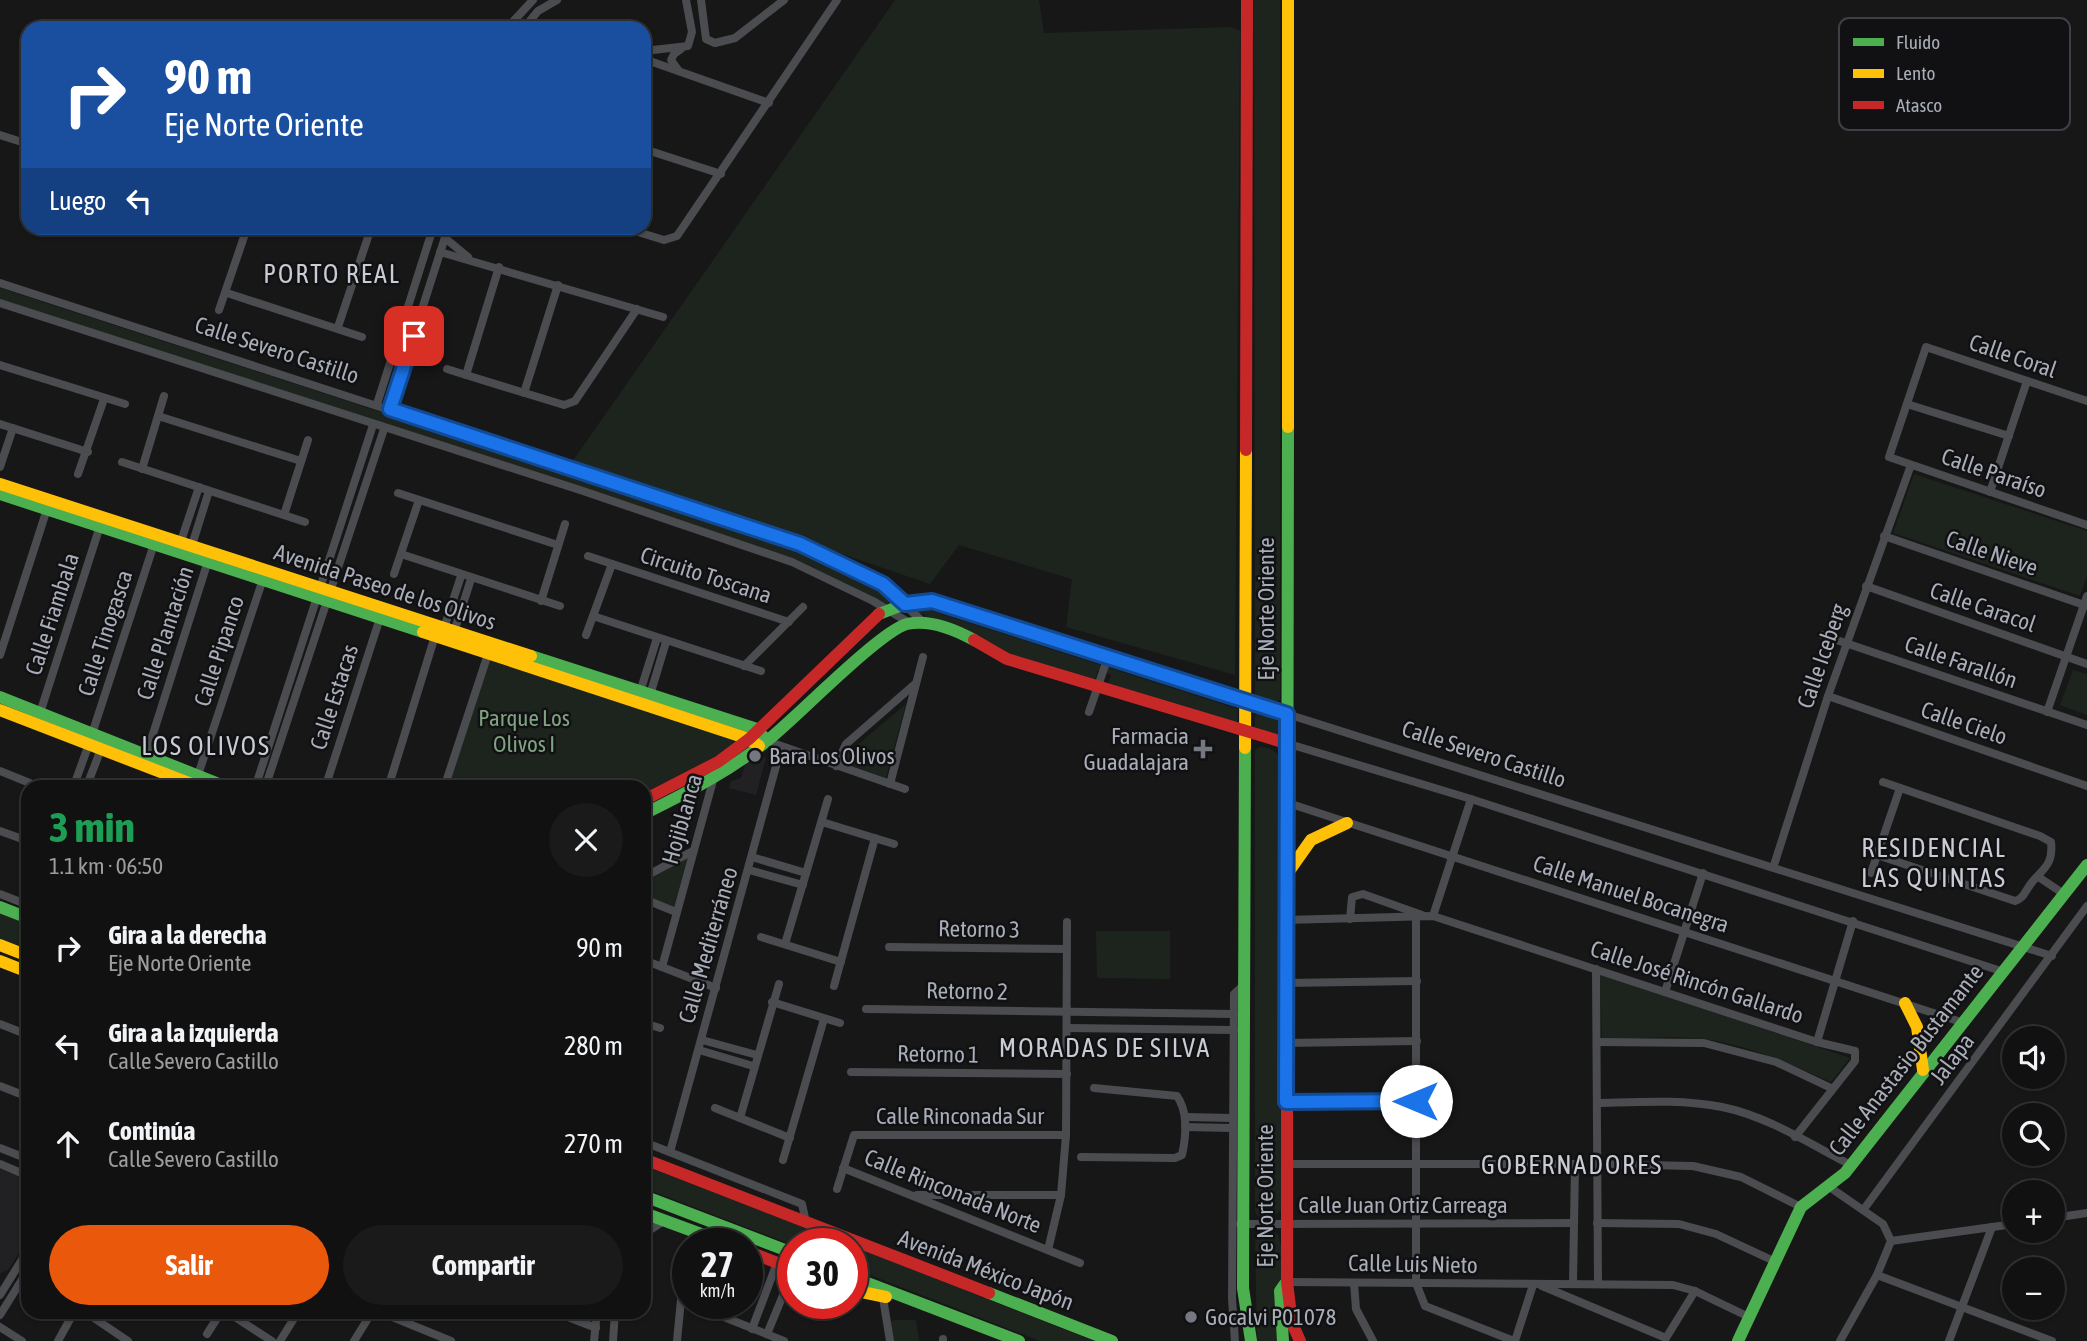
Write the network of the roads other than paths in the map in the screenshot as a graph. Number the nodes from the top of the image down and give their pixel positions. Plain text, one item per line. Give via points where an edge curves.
1 (533, 0) edge
2 (557, 0) edge
3 (686, 0) edge
4 (701, 0) edge
5 (784, 0) edge
6 (837, 0) edge
7 (1247, 0) edge
8 (1288, 0) edge
9 (514, 21) edge
10 (530, 21) edge
11 (683, 48) junction
12 (651, 50) edge
13 (651, 62) edge
14 (684, 74) junction
15 (769, 103) junction
16 (0, 135) edge
17 (21, 142) edge
18 (651, 151) edge
19 (721, 174) junction
20 (245, 235) edge
21 (369, 235) edge
22 (428, 235) edge
23 (445, 235) edge
24 (448, 235) edge
25 (651, 235) edge
26 (440, 252) junction
27 (471, 259) junction
28 (499, 267) junction
29 (0, 283) edge
30 (558, 285) junction
31 (227, 293) junction
32 (0, 303) edge
33 (637, 309) junction
34 (219, 310) dead end
35 (663, 317) dead end
36 (338, 327) junction
37 (362, 337) dead end
38 (0, 365) edge
39 (447, 369) dead end
40 (466, 375) junction
41 (2027, 381) junction
42 (524, 393) junction
43 (164, 396) dead end
44 (104, 399) junction
45 (2087, 401) edge
46 (125, 404) dead end
47 (377, 404) junction
48 (1907, 404) junction
49 (390, 409) junction
50 (158, 416) junction
51 (373, 425) junction
52 (1, 426) edge
53 (13, 428) junction
54 (384, 429) junction
55 (2009, 436) junction
56 (308, 440) dead end
57 (88, 452) junction
58 (301, 461) junction
59 (122, 462) dead end
60 (1911, 465) junction
61 (0, 467) edge
62 (142, 469) junction
63 (78, 474) dead end
64 (0, 484) edge
65 (198, 487) junction
66 (209, 491) junction
67 (1990, 492) junction
68 (398, 493) dead end
69 (0, 494) edge
70 (419, 500) junction
71 (47, 509) junction
72 (284, 515) junction
73 (305, 522) dead end
74 (565, 524) dead end
75 (2087, 525) edge
76 (100, 526) junction
77 (1884, 536) junction
78 (186, 543) junction
79 (154, 544) junction
80 (558, 545) junction
81 (401, 554) junction
82 (588, 556) dead end
83 (208, 561) junction
84 (612, 564) junction
85 (394, 574) dead end
86 (461, 576) junction
87 (262, 579) junction
88 (471, 579) junction
89 (1866, 586) junction
90 (323, 593) junction
91 (2087, 596) edge
92 (541, 601) junction
93 (905, 604) junction
94 (561, 606) dead end
95 (2085, 606) edge
96 (803, 607) dead end
97 (885, 609) junction
98 (593, 616) junction
99 (380, 618) junction
100 (789, 622) junction
101 (908, 622) junction
102 (923, 622) junction
103 (444, 632) junction
104 (586, 635) dead end
105 (1822, 635) dead end
106 (657, 638) junction
107 (666, 642) junction
108 (1847, 643) junction
109 (490, 649) junction
110 (0, 655) edge
111 (2064, 656) junction
112 (923, 657) dead end
113 (1108, 657) junction
114 (2087, 664) edge
115 (744, 666) junction
116 (761, 671) dead end
117 (915, 684) junction
118 (1097, 687) junction
119 (645, 694) junction
120 (1828, 696) junction
121 (0, 697) edge
122 (1245, 702) junction
123 (0, 710) edge
124 (1089, 712) dead end
125 (2047, 712) junction
126 (40, 713) junction
127 (1287, 714) junction
128 (2087, 725) edge
129 (1245, 733) junction
130 (758, 739) junction
131 (94, 742) junction
132 (1286, 743) junction
133 (780, 750) junction
134 (146, 756) junction
135 (718, 762) junction
136 (836, 766) junction
137 (0, 771) edge
138 (713, 779) junction
139 (22, 780) edge
140 (77, 780) edge
141 (87, 780) edge
142 (197, 780) edge
143 (198, 780) edge
144 (200, 780) edge
145 (258, 780) edge
146 (267, 780) edge
147 (328, 780) edge
148 (391, 780) edge
149 (447, 780) edge
150 (1883, 782) dead end
151 (890, 784) junction
152 (2087, 786) edge
153 (1899, 788) junction
154 (905, 789) dead end
155 (651, 796) edge
156 (828, 799) dead end
157 (1471, 799) junction
158 (1288, 803) junction
159 (651, 810) edge
160 (822, 822) junction
161 (1347, 823) junction
162 (0, 831) edge
163 (21, 838) edge
164 (875, 838) junction
165 (894, 844) dead end
166 (693, 851) junction
167 (1877, 855) junction
168 (1451, 856) junction
169 (752, 858) junction
170 (1775, 862) dead end
171 (2087, 865) edge
172 (749, 870) junction
173 (651, 873) edge
174 (806, 873) junction
175 (1703, 873) junction
176 (1871, 873) dead end
177 (1285, 877) junction
178 (2040, 877) junction
179 (803, 885) junction
180 (0, 894) edge
181 (2064, 894) junction
182 (21, 902) edge
183 (651, 902) edge
184 (2087, 906) edge
185 (0, 907) edge
186 (676, 912) junction
187 (21, 915) edge
188 (1429, 916) junction
189 (1416, 918) junction
190 (1350, 919) junction
191 (1285, 920) junction
192 (1853, 921) junction
193 (1067, 922) dead end
194 (1686, 932) junction
195 (761, 937) dead end
196 (785, 944) junction
197 (0, 946) edge
198 (889, 947) dead end
199 (2024, 947) junction
200 (1067, 949) junction
201 (21, 954) edge
202 (2049, 956) junction
203 (0, 961) edge
204 (841, 962) junction
205 (651, 963) edge
206 (662, 967) junction
207 (21, 969) edge
208 (1596, 969) junction
209 (2001, 971) junction
210 (1836, 980) junction
211 (1417, 981) junction
212 (1285, 983) junction
213 (779, 984) dead end
214 (1245, 984) junction
215 (834, 986) dead end
216 (716, 988) junction
217 (1665, 992) junction
218 (772, 1002) junction
219 (1905, 1003) junction
220 (866, 1009) dead end
221 (1067, 1012) junction
222 (1166, 1014) junction
223 (1234, 1014) junction
224 (824, 1019) junction
225 (1961, 1022) junction
226 (840, 1023) dead end
227 (0, 1024) edge
228 (651, 1027) edge
229 (660, 1028) dead end
230 (1067, 1028) junction
231 (1166, 1029) junction
232 (1234, 1030) junction
233 (21, 1032) edge
234 (702, 1040) junction
235 (1417, 1041) junction
236 (1597, 1042) junction
237 (1817, 1042) junction
238 (1285, 1043) junction
239 (699, 1050) junction
240 (757, 1055) junction
241 (753, 1066) junction
242 (1923, 1070) junction
243 (851, 1072) dead end
244 (1067, 1074) junction
245 (0, 1086) edge
246 (1094, 1088) dead end
247 (1831, 1088) junction
248 (21, 1094) edge
249 (1416, 1101) junction
250 (1286, 1102) junction
251 (1597, 1103) junction
252 (715, 1108) dead end
253 (740, 1118) junction
254 (1232, 1118) junction
255 (1185, 1122) junction
256 (1232, 1128) junction
257 (1066, 1135) junction
258 (1795, 1137) junction
259 (790, 1138) junction
260 (651, 1145) edge
261 (0, 1148) edge
262 (670, 1152) junction
263 (21, 1156) edge
264 (1081, 1157) dead end
265 (783, 1160) dead end
266 (651, 1161) edge
267 (1416, 1163) junction
268 (0, 1164) edge
269 (1286, 1164) junction
270 (1598, 1164) junction
271 (1851, 1165) junction
272 (844, 1168) junction
273 (1233, 1170) junction
274 (21, 1173) edge
275 (1244, 1183) junction
276 (1828, 1186) junction
277 (837, 1189) dead end
278 (910, 1195) junction
279 (1061, 1195) junction
280 (651, 1199) edge
281 (1801, 1208) junction
282 (1864, 1209) junction
283 (2087, 1213) edge
284 (651, 1216) edge
285 (2065, 1216) edge
286 (664, 1221) junction
287 (806, 1222) junction
288 (1573, 1223) junction
289 (1597, 1223) junction
290 (1238, 1224) junction
291 (1286, 1224) junction
292 (1416, 1225) junction
293 (2002, 1226) edge
294 (1992, 1227) junction
295 (683, 1228) edge
296 (651, 1229) edge
297 (1891, 1241) junction
298 (777, 1247) edge
299 (1048, 1250) junction
300 (763, 1257) edge
301 (21, 1261) edge
302 (1080, 1262) dead end
303 (1776, 1262) junction
304 (777, 1263) joint
305 (1878, 1275) junction
306 (21, 1281) edge
307 (1287, 1282) junction
308 (1354, 1283) junction
309 (1416, 1283) junction
310 (1598, 1283) junction
311 (1573, 1284) junction
312 (1536, 1285) junction
313 (868, 1286) edge
314 (1695, 1291) junction
315 (868, 1292) edge
316 (882, 1293) junction
317 (0, 1295) edge
318 (1232, 1299) junction
319 (1962, 1307) junction
320 (777, 1309) edge
321 (1247, 1313) junction
322 (0, 1315) edge
323 (1749, 1317) junction
324 (70, 1319) edge
325 (95, 1319) edge
326 (217, 1319) edge
327 (238, 1319) edge
328 (294, 1319) edge
329 (368, 1319) edge
330 (397, 1319) edge
331 (573, 1319) edge
332 (597, 1319) edge
333 (615, 1319) edge
334 (679, 1319) edge
335 (728, 1319) edge
336 (0, 1327) edge
337 (596, 1328) junction
338 (752, 1329) junction
339 (207, 1334) dead end
340 (767, 1334) junction
341 (1666, 1339) edge
342 (22, 1341) edge
343 (58, 1341) edge
344 (128, 1341) edge
345 (272, 1341) edge
346 (280, 1341) edge
347 (354, 1341) edge
348 (451, 1341) edge
349 (594, 1341) edge
350 (613, 1341) edge
351 (677, 1341) edge
352 (784, 1341) edge
353 (890, 1341) edge
354 (1019, 1341) edge
355 (1112, 1341) edge
356 (1235, 1341) edge
357 (1251, 1341) edge
358 (1283, 1341) edge
359 (1300, 1341) edge
360 (1373, 1341) edge
361 (1514, 1341) edge
362 (1738, 1341) edge
363 (1840, 1341) edge
364 (1949, 1341) edge
365 (2052, 1341) edge

1 - 9 street
2 - 10 street
3 - 11 street via 692,32 691,42
4 - 5 street via 706,39 715,43 735,38
6 - 15 street
7 - 122 street, Eje Norte Oriente
8 - 127 street, Eje Norte Oriente
11 - 12 street
11 - 14 street via 671,60
13 - 14 street
14 - 15 street
15 - 19 street
16 - 17 street
18 - 19 street
19 - 25 street via 672,240
20 - 31 street
21 - 36 street
22 - 47 street
23 - 26 street
24 - 27 street
26 - 27 street
26 - 49 street
27 - 28 street
28 - 30 street
28 - 40 street
29 - 47 street, Calle Severo Castillo
30 - 33 street
30 - 42 street
31 - 34 street
31 - 36 street
32 - 51 street, Calle Severo Castillo
33 - 35 street
33 - 42 street via 570,405
36 - 37 street
38 - 44 street
39 - 40 street
40 - 42 street
41 - 45 street, Calle Coral
41 - 48 street, Calle Coral via 1926,347
41 - 55 street
43 - 50 street
44 - 46 street
44 - 57 street
47 - 49 street, Calle Severo Castillo
48 - 55 street
48 - 60 street, Calle Paraíso via 1889,457
49 - 93 street, Calle Severo Castillo via 800,544 883,584
50 - 58 street
50 - 62 street
51 - 54 street, Calle Severo Castillo
51 - 90 street
52 - 53 street
53 - 57 street
53 - 61 street
54 - 90 street
54 - 97 street, Calle Severo Castillo via 792,562
55 - 67 street
56 - 58 street
57 - 63 street
58 - 72 street
59 - 62 street
60 - 67 street, Calle Paraíso
60 - 77 street, Calle Iceberg
62 - 65 street
64 - 78 street, Avenida Paseo de los Olivos
65 - 66 street
65 - 78 street
66 - 72 street
66 - 78 street
67 - 75 street, Calle Paraíso
68 - 70 street
69 - 71 street, Avenida Paseo de los Olivos
70 - 80 street
70 - 81 street
71 - 76 street, Avenida Paseo de los Olivos
71 - 110 street
72 - 73 street
74 - 80 street
76 - 79 street, Avenida Paseo de los Olivos
76 - 126 street, Calle Fiambala
77 - 89 street, Calle Iceberg
77 - 95 street, Calle Nieve
78 - 90 street, Avenida Paseo de los Olivos
79 - 83 street, Avenida Paseo de los Olivos
79 - 131 street, Calle Tinogasca
80 - 92 street
81 - 85 street
81 - 86 street
82 - 84 street, Circuito Toscana
83 - 87 street, Avenida Paseo de los Olivos
83 - 134 street, Calle Plantación
84 - 98 street, Circuito Toscana
84 - 100 street, Circuito Toscana
86 - 88 street
86 - 103 street
87 - 90 street, Avenida Paseo de los Olivos
87 - 144 street, Calle Pipanco
88 - 92 street
88 - 103 street
89 - 108 street, Calle Iceberg
89 - 111 street, Calle Caracol
90 - 99 street, Avenida Paseo de los Olivos
90 - 103 street, Avenida Paseo de los Olivos
90 - 145 street
90 - 146 street
91 - 95 street
92 - 94 street
93 - 97 street
93 - 102 street, Calle Severo Castillo
93 - 113 street, Calle Severo Castillo via 932,601
95 - 111 street
96 - 100 street, Circuito Toscana
97 - 101 street, Calle Severo Castillo
97 - 130 street via 873,616
98 - 104 street, Circuito Toscana
98 - 106 street
99 - 103 street, Avenida Paseo de los Olivos
99 - 147 street, Calle Estacas
100 - 115 street, Circuito Toscana
101 - 102 street, Calle Severo Castillo
101 - 130 street
102 - 118 street, Calle Severo Castillo via 971,637 1007,659
103 - 109 street, Avenida Paseo de los Olivos
103 - 109 street, Avenida Paseo de los Olivos
103 - 148 street
105 - 108 street, Calle Farallón
106 - 107 street
106 - 119 street
107 - 115 street
107 - 119 street
108 - 120 street, Calle Iceberg
108 - 125 street, Calle Farallón
109 - 119 street, Avenida Paseo de los Olivos
109 - 130 street, Avenida Paseo de los Olivos
109 - 149 street
111 - 114 street, Calle Caracol
111 - 125 street
112 - 117 street
113 - 118 street
113 - 122 street, Calle Severo Castillo
115 - 116 street
117 - 136 street via 846,744
117 - 151 street
118 - 124 street
118 - 129 street, Calle Severo Castillo
119 - 130 street, Avenida Paseo de los Olivos
120 - 152 street, Calle Cielo
120 - 170 street, Calle Iceberg
121 - 126 street
122 - 127 street, Calle Severo Castillo
122 - 129 street, Eje Norte Oriente
123 - 131 street
125 - 128 street, Calle Farallón
126 - 131 street
127 - 132 street, Eje Norte Oriente
127 - 199 street, Calle Severo Castillo
129 - 132 street, Calle Severo Castillo
129 - 214 street, Eje Norte Oriente
130 - 133 street
130 - 135 street
130 - 138 street
131 - 134 street
131 - 140 street
131 - 141 street
131 - 142 street
132 - 157 street, Calle Severo Castillo
132 - 158 street, Eje Norte Oriente
133 - 136 street
133 - 169 street, Calle Mediterráneo
134 - 143 street
135 - 138 street, Hojiblanca
135 - 155 street
136 - 151 street
137 - 139 street
138 - 159 street
138 - 166 street, Hojiblanca
150 - 153 street
151 - 154 street
153 - 167 street
153 - 178 street via 2051,842 2052,853
156 - 160 street
157 - 168 street
157 - 175 street, Calle Severo Castillo
158 - 161 street, Calle Manuel Bocanegra
158 - 177 street, Eje Norte Oriente
160 - 164 street
160 - 174 street
161 - 168 street, Calle Manuel Bocanegra
161 - 177 street via 1316,833 1299,851
162 - 163 street
164 - 165 street
164 - 204 street
166 - 173 street
166 - 186 street, Hojiblanca
167 - 176 street
167 - 178 street via 2007,901 2023,898
168 - 188 street
168 - 194 street, Calle Manuel Bocanegra
169 - 172 street, Calle Mediterráneo
169 - 174 street
171 - 181 street, Calle Anastasio Bustamante
172 - 179 street
172 - 216 street, Calle Mediterráneo
174 - 179 street
175 - 192 street, Calle Severo Castillo
175 - 194 street
177 - 191 street, Eje Norte Oriente
178 - 181 street
179 - 196 street
180 - 182 street
181 - 199 street, Calle Anastasio Bustamante
183 - 186 street
184 - 202 street, Jalapa
185 - 187 street
186 - 206 street, Hojiblanca
188 - 189 street, Calle José Rincón Gallardo
188 - 190 street, Calle José Rincón Gallardo via 1363,894 1352,897
188 - 208 street, Calle José Rincón Gallardo
189 - 190 street, Calle José Rincón Gallardo
189 - 211 street
190 - 191 street, Calle José Rincón Gallardo
191 - 212 street, Eje Norte Oriente
192 - 209 street, Calle Severo Castillo
192 - 210 street
193 - 200 street
194 - 210 street, Calle Manuel Bocanegra
194 - 217 street
195 - 196 street
196 - 204 street
197 - 201 street
198 - 200 street, Retorno 3
199 - 202 street
199 - 209 street, Calle Anastasio Bustamante
200 - 221 street
202 - 282 street, Jalapa
203 - 207 street
204 - 215 street
205 - 206 street
206 - 216 street
208 - 217 street, Calle José Rincón Gallardo
208 - 236 street
209 - 225 street, Calle Anastasio Bustamante
210 - 219 street, Calle Manuel Bocanegra
210 - 237 street
211 - 212 street
211 - 235 street
212 - 238 street, Eje Norte Oriente
213 - 218 street
214 - 223 street via 1234,994
214 - 275 street, Eje Norte Oriente
216 - 234 street, Calle Mediterráneo
217 - 237 street, Calle José Rincón Gallardo
218 - 224 street
218 - 240 street
219 - 225 street, Calle Manuel Bocanegra
219 - 242 street via 1917,1027
220 - 221 street, Retorno 2
221 - 222 street, Retorno 2
221 - 230 street
222 - 223 street, Retorno 2
222 - 231 street
223 - 232 street
224 - 226 street
224 - 259 street
225 - 242 street, Calle Anastasio Bustamante
227 - 233 street
228 - 229 street
230 - 231 street
230 - 244 street
231 - 232 street
232 - 254 street
234 - 239 street, Calle Mediterráneo
234 - 240 street
235 - 238 street
235 - 249 street
236 - 247 street via 1704,1043 1776,1062
236 - 251 street
237 - 247 street, Calle José Rincón Gallardo via 1857,1055
238 - 250 street, Eje Norte Oriente
239 - 241 street
239 - 262 street, Calle Mediterráneo
240 - 241 street
241 - 253 street
242 - 271 street, Calle Anastasio Bustamante
243 - 244 street, Retorno 1
244 - 257 street
245 - 248 street
246 - 255 street via 1170,1093 1180,1100
247 - 258 street, Calle José Rincón Gallardo
249 - 250 street
249 - 267 street
250 - 269 street, Eje Norte Oriente
251 - 258 street via 1671,1101 1724,1108
251 - 270 street
252 - 253 street
253 - 259 street
254 - 255 street
254 - 256 street
255 - 256 street
255 - 264 street via 1182,1155 1175,1158
256 - 273 street
257 - 272 street, Calle Rinconada Sur via 853,1135
257 - 279 street
258 - 271 street
259 - 265 street
260 - 262 street, Avenida México Japón
261 - 263 street
262 - 287 street, Avenida México Japón via 802,1204
266 - 287 street, Avenida México Japón
267 - 269 street
267 - 288 street via 1575,1164
267 - 292 street
268 - 274 street
269 - 291 street, Eje Norte Oriente
270 - 281 street via 1693,1166 1741,1177
270 - 289 street
271 - 276 street, Calle Anastasio Bustamante
272 - 277 street
272 - 278 street, Calle Rinconada Norte
273 - 275 street
273 - 290 street
275 - 290 street, Eje Norte Oriente
276 - 281 street, Calle Anastasio Bustamante
276 - 282 street
278 - 279 street
278 - 299 street, Calle Rinconada Norte
279 - 299 street
280 - 298 street
281 - 303 street, Calle Anastasio Bustamante
282 - 297 street via 1883,1224
283 - 285 street
284 - 286 street
286 - 295 street
286 - 296 street
287 - 355 street, Avenida México Japón
288 - 292 street, Calle Juan Ortiz Carreaga
288 - 311 street
289 - 303 street via 1679,1224 1716,1234
289 - 310 street
290 - 291 street, Calle Juan Ortiz Carreaga
290 - 318 street
290 - 321 street, Eje Norte Oriente
291 - 292 street, Calle Juan Ortiz Carreaga
291 - 307 street, Eje Norte Oriente
292 - 309 street
293 - 294 street
294 - 297 street
294 - 319 street
297 - 305 street
299 - 302 street, Calle Rinconada Norte
300 - 304 street
301 - 317 street
303 - 323 street, Calle Anastasio Bustamante
304 - 338 street
305 - 319 street
305 - 363 street
306 - 322 street
307 - 308 street, Calle Luis Nieto
307 - 358 street via 1280,1291
307 - 359 street, Eje Norte Oriente via 1292,1323
308 - 309 street, Calle Luis Nieto
308 - 360 street via 1356,1309
309 - 312 street, Calle Luis Nieto
309 - 361 street via 1425,1306
310 - 311 street, Calle Luis Nieto
310 - 314 street, Calle Luis Nieto via 1673,1285
311 - 312 street, Calle Luis Nieto
312 - 341 street, Calle Luis Nieto
312 - 361 street
313 - 316 street
314 - 323 street, Calle Luis Nieto
314 - 341 street, Calle Luis Nieto
315 - 316 street
316 - 353 street
316 - 354 street
318 - 321 street
318 - 356 street
319 - 364 street
319 - 365 street
320 - 340 street
321 - 357 street, Eje Norte Oriente
323 - 362 street, Calle Anastasio Bustamante
324 - 343 street
325 - 344 street
326 - 339 street
327 - 345 street
328 - 346 street
329 - 347 street
330 - 348 street
331 - 337 street
332 - 337 street
333 - 350 street
334 - 351 street
335 - 338 street
336 - 342 street
337 - 349 street
338 - 340 street
340 - 352 street

